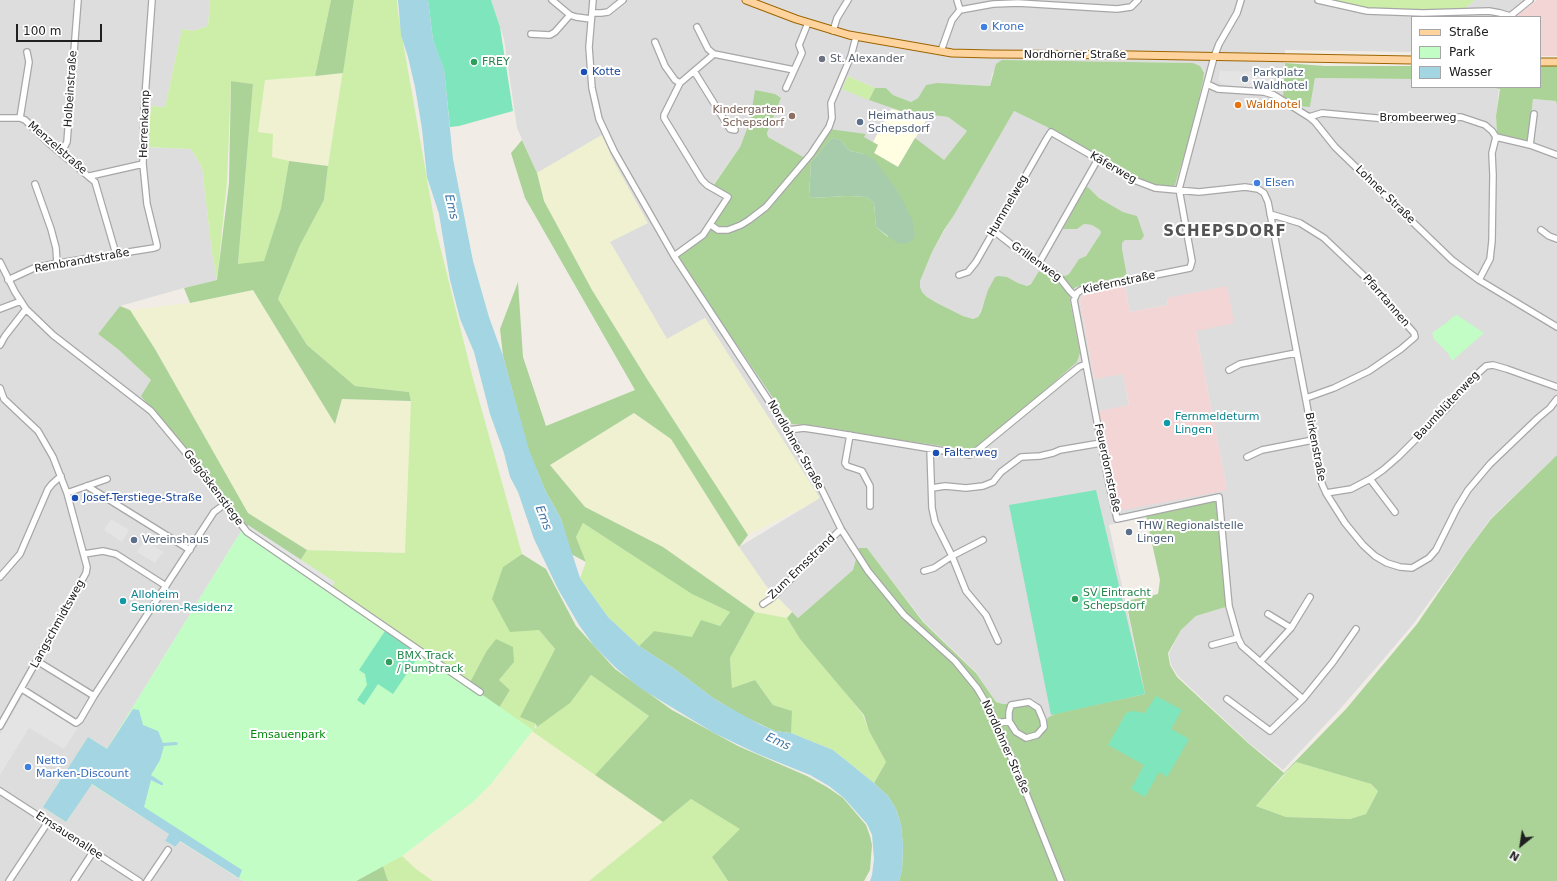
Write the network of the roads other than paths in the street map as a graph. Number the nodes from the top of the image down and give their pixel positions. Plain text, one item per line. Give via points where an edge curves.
1 (78, 0) edge
2 (152, 0) edge
3 (552, 0) edge
4 (593, 0) edge
5 (623, 0) edge
6 (746, 0) edge
7 (848, 0) edge
8 (957, 0) edge
9 (1138, 0) edge
10 (1241, 0) edge
11 (1318, 0) edge
12 (1530, 0) edge
13 (960, 10) junction
14 (592, 13) junction
15 (570, 15) junction
16 (1509, 16) edge
17 (591, 20) junction
18 (808, 23) junction
19 (697, 27) dead end
20 (833, 31) junction
21 (531, 34) dead end
22 (856, 37) junction
23 (655, 42) dead end
24 (941, 51) junction
25 (28, 52) dead end
26 (714, 54) junction
27 (1214, 57) junction
28 (1411, 60) edge
29 (1541, 62) edge
30 (1557, 62) edge
31 (794, 70) junction
32 (694, 71) junction
33 (680, 83) junction
34 (1207, 84) junction
35 (786, 88) dead end
36 (1534, 114) dead end
37 (1309, 117) junction
38 (0, 118) edge
39 (20, 118) junction
40 (735, 130) dead end
41 (1051, 132) joint
42 (1496, 137) junction
43 (1530, 145) junction
44 (61, 153) junction
45 (1557, 155) edge
46 (1098, 159) junction
47 (143, 164) junction
48 (90, 176) junction
49 (35, 184) dead end
50 (1179, 189) junction
51 (1270, 214) junction
52 (711, 225) junction
53 (1541, 230) dead end
54 (994, 231) junction
55 (1557, 240) edge
56 (157, 247) joint
57 (116, 254) junction
58 (674, 256) junction
59 (0, 262) edge
60 (57, 263) junction
61 (1039, 263) junction
62 (959, 275) dead end
63 (8, 280) junction
64 (1479, 280) junction
65 (1075, 296) junction
66 (21, 301) junction
67 (0, 309) edge
68 (26, 309) junction
69 (1557, 327) edge
70 (0, 343) edge
71 (1296, 353) junction
72 (1086, 364) junction
73 (1229, 370) dead end
74 (1557, 387) edge
75 (0, 388) edge
76 (1306, 398) junction
77 (2, 399) edge
78 (1557, 399) edge
79 (788, 430) junction
80 (850, 435) junction
81 (1313, 440) junction
82 (1101, 443) junction
83 (930, 449) junction
84 (1247, 457) dead end
85 (61, 476) junction
86 (107, 479) dead end
87 (1370, 479) junction
88 (87, 486) junction
89 (932, 488) junction
90 (67, 493) junction
91 (1326, 493) junction
92 (225, 504) junction
93 (870, 506) dead end
94 (1395, 512) dead end
95 (841, 529) junction
96 (983, 540) dead end
97 (190, 550) junction
98 (84, 554) junction
99 (952, 556) junction
100 (924, 571) dead end
101 (0, 577) edge
102 (166, 586) junction
103 (1310, 597) dead end
104 (763, 604) dead end
105 (1268, 614) dead end
106 (1291, 628) junction
107 (1356, 629) dead end
108 (1238, 638) junction
109 (998, 641) dead end
110 (1212, 645) dead end
111 (37, 661) junction
112 (1260, 662) junction
113 (22, 689) junction
114 (480, 692) dead end
115 (94, 696) junction
116 (1227, 699) dead end
117 (1303, 699) junction
118 (997, 722) junction
119 (1009, 722) junction
120 (0, 726) edge
121 (1, 792) edge
122 (48, 822) junction
123 (168, 850) dead end
124 (93, 852) junction
125 (1059, 880) edge
126 (9, 881) edge
127 (74, 881) edge
128 (139, 881) edge
129 (147, 881) edge

1 - 44 street, Holbeinstraße via 67,142
2 - 47 street, Herrenkamp
3 - 15 street
4 - 14 street, Nordlohner Straße
5 - 14 street via 608,12
6 - 18 main road, Nordhorner Straße
7 - 20 street via 836,18
8 - 13 street
9 - 13 street via 1131,7 1117,9 1018,3
10 - 27 street, Kiefernstraße
11 - 16 street via 1367,11 1489,11
12 - 16 street
13 - 24 street via 952,20
14 - 17 street, Nordlohner Straße
15 - 17 street
15 - 21 street via 550,35
17 - 58 street, Nordlohner Straße via 590,72 599,119 614,151
18 - 20 main road, Nordhorner Straße
18 - 31 street via 799,45 802,53
19 - 26 street via 708,49
20 - 22 main road, Nordhorner Straße
22 - 24 main road, Nordhorner Straße
22 - 52 street via 851,56 831,103 832,118 812,154 766,207 749,220 728,230 718,230
23 - 33 street via 665,66
24 - 27 main road, Nordhorner Straße
25 - 39 street, Menzelstraße via 29,62
26 - 31 street
26 - 32 street
27 - 28 main road, Nordhorner Straße
27 - 34 street, Kiefernstraße
29 - 30 main road
31 - 35 street
32 - 33 street
32 - 40 street via 730,129
33 - 52 street via 664,118 702,180 728,197
34 - 37 street, Lohner Straße via 1218,89 1274,95
34 - 50 street, Kiefernstraße
36 - 43 street
37 - 42 street, Brombeerweg via 1322,113 1387,119 1461,117 1485,124
37 - 64 street, Lohner Straße via 1335,147 1452,260
38 - 39 street
39 - 44 street, Menzelstraße
41 - 46 street, Käferweg
41 - 54 street, Hummelweg
42 - 43 street
42 - 64 street via 1492,153 1494,175 1490,259
43 - 45 street
44 - 48 street, Menzelstraße
46 - 50 street, Käferweg via 1144,185
46 - 61 street
47 - 48 street, Menzelstraße
47 - 56 street, Herrenkamp via 147,204
48 - 57 street, Menzelstraße via 95,182
49 - 60 street via 52,229
50 - 51 street, Birkenstraße via 1199,192 1245,187 1258,189 1264,193
50 - 65 street, Kiefernstraße via 1192,261 1190,268 1080,290
51 - 71 street, Birkenstraße
51 - 76 street, Pfarrtannen via 1305,226 1336,248 1363,275 1415,337 1402,350 1369,371
52 - 58 street via 704,235
53 - 55 street
54 - 61 street, Grillenweg
54 - 62 street, Hummelweg via 968,272
56 - 57 street, Rembrandtstraße
57 - 60 street, Rembrandtstraße
58 - 79 street, Nordlohner Straße
59 - 63 street, Gelgöskenstiege
60 - 63 street, Rembrandtstraße via 34,268
61 - 65 street, Grillenweg via 1059,277
63 - 66 street, Gelgöskenstiege
64 - 69 street, Lohner Straße
65 - 72 street, Kiefernstraße
66 - 67 street
66 - 68 street, Gelgöskenstiege
68 - 70 street
68 - 92 street, Gelgöskenstiege via 53,335 151,411
71 - 73 street via 1240,364
71 - 76 street, Birkenstraße
72 - 82 street, Feuerdornstraße
72 - 83 street via 1079,367 974,453 970,455
74 - 87 street, Baumblütenweg via 1507,369 1486,366 1398,457
75 - 77 street, Langschmidtsweg
76 - 81 street, Birkenstraße
77 - 85 street, Langschmidtsweg via 45,440
78 - 91 street, Birkenstraße via 1478,477 1457,508 1436,550 1429,558 1412,568 1387,563 1375,556 1345,523
79 - 80 street via 804,428
79 - 95 street, Nordlohner Straße
80 - 83 street
80 - 93 street via 845,463 862,471 870,486
81 - 84 street via 1262,450
81 - 91 street, Birkenstraße
82 - 89 street via 1021,458 1001,472 993,482 983,486
82 - 108 street, Feuerdornstraße via 1118,518 1219,497 1230,606
83 - 89 street
85 - 90 street, Langschmidtsweg
85 - 101 street via 48,489 20,554
86 - 88 street
87 - 91 street, Baumblütenweg via 1351,489
87 - 94 street
88 - 90 street
88 - 97 street
89 - 99 street via 933,515
90 - 98 street, Langschmidtsweg
92 - 97 street via 214,512
92 - 114 street, Gelgöskenstiege via 247,532
95 - 104 street, Zum Emsstrand
95 - 118 street, Nordlohner Straße via 868,571 891,600 955,661 978,688
96 - 99 street
97 - 102 street
98 - 102 street via 103,551 116,554
98 - 111 street, Langschmidtsweg via 86,573
99 - 100 street via 934,568
99 - 109 street via 966,591 986,615
102 - 115 street
103 - 106 street
105 - 106 street
106 - 112 street
107 - 117 street
108 - 110 street
108 - 112 street, Feuerdornstraße via 1242,646
111 - 113 street, Langschmidtsweg
111 - 115 street
112 - 117 street, Feuerdornstraße
113 - 115 street via 76,723
113 - 120 street, Langschmidtsweg
116 - 117 street via 1270,731
118 - 119 street
118 - 125 street, Nordlohner Straße
119 - 119 street via 1016,732 1026,738 1038,735 1044,727 1038,708 1029,702 1011,705
121 - 122 street, Emsauenallee
122 - 124 street, Emsauenallee
122 - 126 street
123 - 129 street
124 - 127 street
124 - 128 street, Emsauenallee

